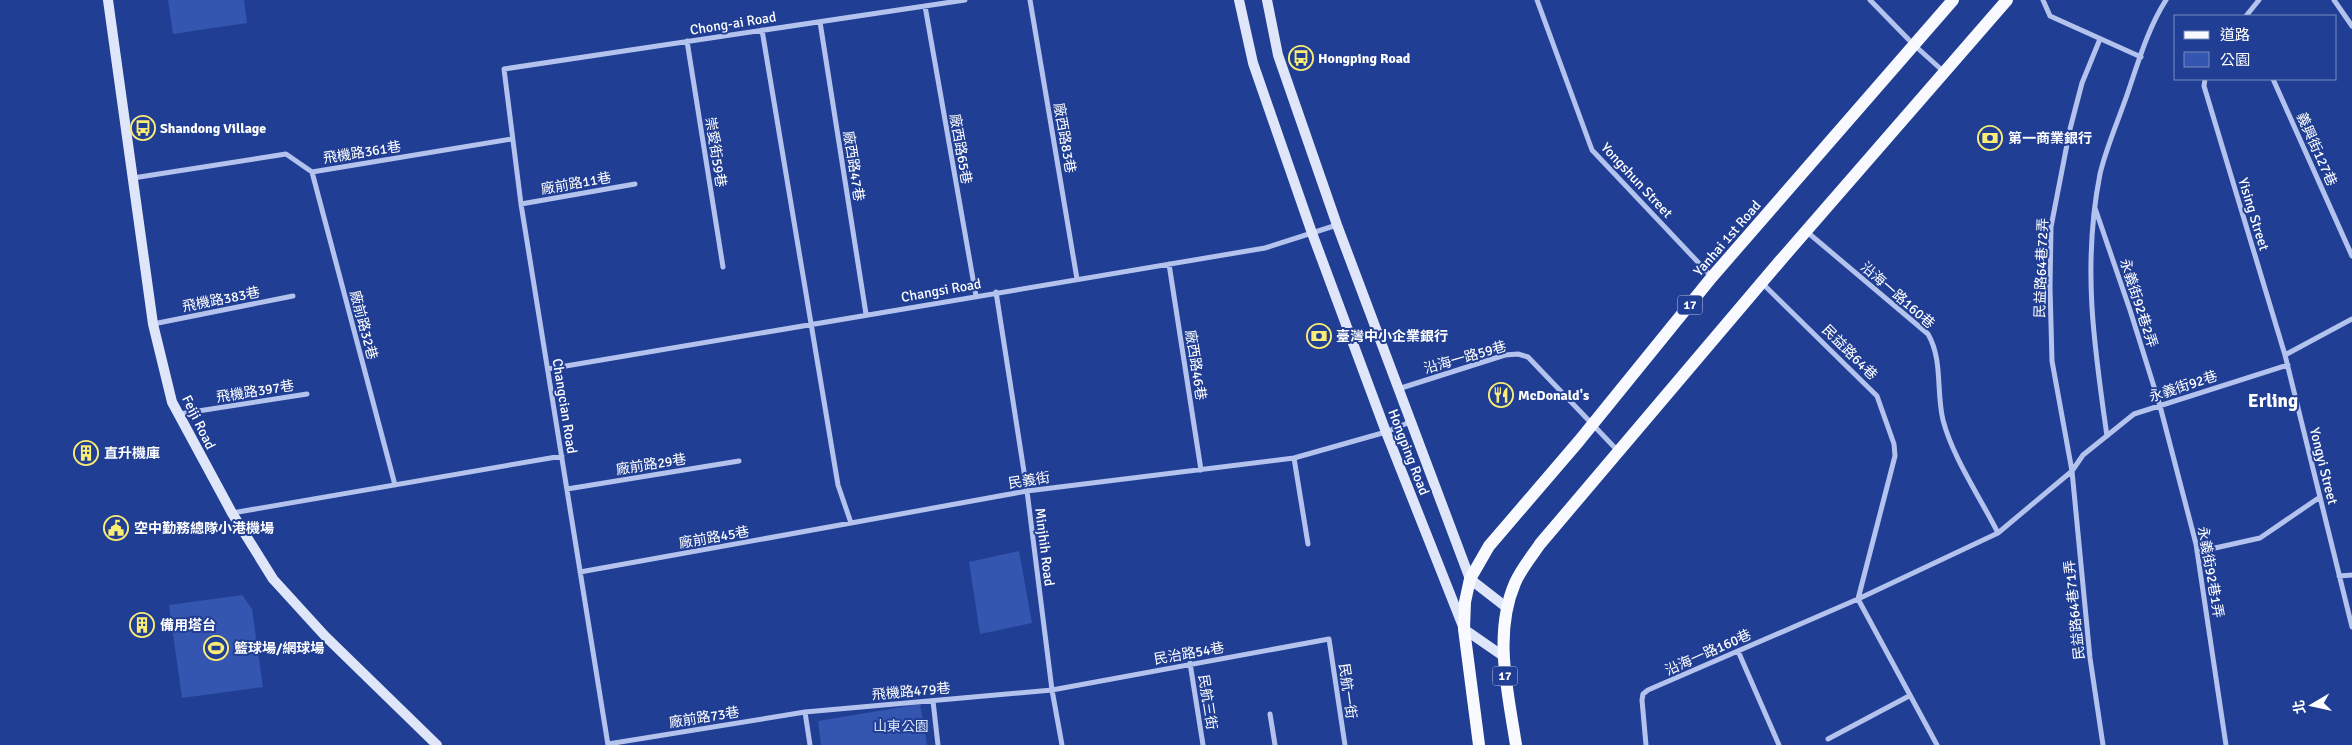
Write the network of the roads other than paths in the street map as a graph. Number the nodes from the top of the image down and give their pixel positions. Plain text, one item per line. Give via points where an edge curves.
1 (108, 0) edge
2 (965, 0) edge
3 (1030, 0) edge
4 (1239, 0) edge
5 (1266, 0) edge
6 (1536, 0) edge
7 (1870, 0) edge
8 (1953, 0) edge
9 (2007, 0) edge
10 (2043, 0) edge
11 (2166, 0) edge
12 (2259, 0) edge
13 (2334, 0) edge
14 (925, 6) junction
15 (2247, 15) edge
16 (820, 22) junction
17 (2352, 26) edge
18 (762, 30) junction
19 (2100, 39) junction
20 (687, 42) junction
21 (1913, 44) junction
22 (2141, 57) junction
23 (504, 69) joint
24 (1944, 72) junction
25 (2205, 80) edge
26 (2273, 80) edge
27 (512, 139) junction
28 (312, 172) junction
29 (131, 179) junction
30 (635, 184) dead end
31 (521, 204) junction
32 (2095, 208) junction
33 (1336, 225) junction
34 (1806, 231) junction
35 (1312, 233) junction
36 (2352, 256) edge
37 (1169, 264) junction
38 (723, 267) dead end
39 (1712, 277) junction
40 (1077, 279) junction
41 (1762, 283) junction
42 (996, 292) junction
43 (293, 296) dead end
44 (976, 296) junction
45 (866, 314) junction
46 (2352, 318) edge
47 (153, 324) junction
48 (811, 324) junction
49 (2285, 354) junction
50 (2288, 365) junction
51 (548, 369) junction
52 (1398, 389) junction
53 (307, 394) dead end
54 (2160, 406) junction
55 (178, 414) junction
56 (1410, 422) junction
57 (1592, 424) junction
58 (1386, 432) junction
59 (2107, 436) junction
60 (1618, 451) junction
61 (562, 456) junction
62 (1294, 458) junction
63 (739, 461) dead end
64 (1201, 470) junction
65 (2072, 471) junction
66 (395, 484) junction
67 (567, 489) junction
68 (1027, 491) junction
69 (2320, 497) junction
70 (232, 513) junction
71 (851, 523) junction
72 (1998, 533) junction
73 (1308, 544) dead end
74 (2197, 552) junction
75 (580, 572) junction
76 (2352, 575) edge
77 (2339, 576) junction
78 (1470, 578) junction
79 (1858, 599) junction
80 (1506, 607) junction
81 (2352, 627) edge
82 (1464, 629) junction
83 (1329, 639) joint
84 (1738, 651) junction
85 (1503, 656) junction
86 (1190, 663) junction
87 (1052, 690) junction
88 (1909, 696) junction
89 (933, 701) junction
90 (805, 712) junction
91 (1270, 714) dead end
92 (1828, 738) dead end
93 (608, 744) edge
94 (437, 745) edge
95 (810, 745) edge
96 (938, 745) edge
97 (1062, 745) edge
98 (1203, 745) edge
99 (1275, 745) edge
100 (1345, 745) edge
101 (1480, 745) edge
102 (1516, 745) edge
103 (1646, 745) edge
104 (1779, 745) edge
105 (1937, 745) edge
106 (2103, 745) edge
107 (2226, 745) edge

1 - 29 street, Feiji Road
2 - 14 street, Chong-ai Road
3 - 40 street, 廠西路83巷
4 - 35 street, Hongping Road via 1252,63
5 - 33 street, Hongping Road via 1278,54
6 - 39 street, Yongshun Street via 1592,150
7 - 21 street
8 - 21 main road, Yanhai 1st Road / 17
9 - 24 main road, 17
10 - 19 street via 2050,16
11 - 22 street
12 - 15 street
13 - 17 street
14 - 16 street, Chong-ai Road
14 - 44 street, 廠西路65巷
16 - 18 street, Chong-ai Road
16 - 45 street, 廠西路47巷
18 - 20 street, Chong-ai Road
18 - 48 street
19 - 22 street
19 - 65 street, 民益路64巷72弄 via 2082,83 2070,129 2051,227 2052,362
20 - 23 street, Chong-ai Road
20 - 38 street, 崇愛街59巷
21 - 24 street
21 - 39 main road, Yanhai 1st Road / 17
22 - 32 street via 2101,172
23 - 27 street, Changcian Road
24 - 34 main road, 17
25 - 49 street, Yising Street via 2204,86
26 - 36 street, 義興街127巷
27 - 28 street, 飛機路361巷
27 - 31 street, Changcian Road
28 - 29 street, 飛機路361巷 via 286,154
28 - 66 street, 廠前路32巷
29 - 47 street, Feiji Road
30 - 31 street, 廠前路11巷
31 - 51 street, Changcian Road
32 - 54 street, 永義街92巷2弄
32 - 59 street via 2091,231 2090,288 2095,358
33 - 35 street, Changsi Road
33 - 52 street, Hongping Road
34 - 41 main road, 17
34 - 72 street, 沿海一路160巷 via 1928,334 1935,346 1948,436
35 - 37 street, Changsi Road via 1265,248
35 - 58 street, Hongping Road
37 - 40 street, Changsi Road
37 - 64 street, 廠西路46巷
39 - 57 main road, Yanhai 1st Road / 17
40 - 42 street, Changsi Road
41 - 60 main road, 17
41 - 79 street, 民益路64巷 via 1870,387 1877,396 1894,444 1895,456
42 - 44 street, Changsi Road
42 - 68 street, Minjhih Road
43 - 47 street, 飛機路383巷
44 - 45 street, Changsi Road
45 - 48 street, Changsi Road
46 - 49 street
47 - 55 street, Feiji Road via 172,402
48 - 51 street, Changsi Road
48 - 71 street via 838,485
49 - 50 street, Yongyi Street
50 - 54 street, 永義街92巷
50 - 69 street, Yongyi Street
51 - 61 street, Changcian Road
52 - 56 street, Hongping Road
52 - 57 street, 沿海一路59巷 via 1505,355 1518,354 1528,357
53 - 55 street, 飛機路397巷
54 - 59 street, 永義街92巷 via 2134,414
54 - 74 street, 永義街92巷1弄
55 - 70 street, Feiji Road
56 - 58 street, 民義街
56 - 78 street, Hongping Road
57 - 60 street, 沿海一路59巷
57 - 78 main road, Yanhai 1st Road / 17 via 1489,546
58 - 62 street, 民義街
58 - 82 street, Hongping Road
59 - 65 street, 永義街92巷 via 2083,455
60 - 80 main road, 17 via 1540,544 1516,581
61 - 66 street
61 - 67 street, Changcian Road
62 - 64 street, 民義街
62 - 73 street
63 - 67 street, 廠前路29巷
64 - 68 street, 民義街
65 - 72 street
65 - 106 street, 民益路64巷71弄 via 2090,658
66 - 70 street
67 - 75 street, Changcian Road
68 - 71 street, 民義街
68 - 87 street, Minjhih Road
69 - 74 street via 2260,538
69 - 77 street, Yongyi Street
70 - 94 street, Feiji Road via 273,578 325,636
71 - 75 street, 廠前路45巷
72 - 79 street
74 - 107 street, 永義街92巷1弄
75 - 93 street, Changcian Road
76 - 77 street
77 - 81 street, Yongyi Street
78 - 80 street
78 - 82 main road, Yanhai 1st Road / 17
79 - 84 street, 沿海一路160巷
79 - 88 street
80 - 85 main road, 17
82 - 85 street
82 - 101 main road, 17
83 - 86 street, 民治路54巷
83 - 100 street, 民航一街
84 - 103 street, 沿海一路160巷 via 1643,694
84 - 104 street
85 - 102 main road, 17
86 - 87 street, 民治路54巷
86 - 98 street, 民航三街
87 - 89 street, 飛機路479巷
87 - 97 street, Minjhih Road
88 - 92 street
88 - 105 street
89 - 90 street, 飛機路479巷
89 - 96 street
90 - 93 street, 廠前路73巷
90 - 95 street
91 - 99 street

